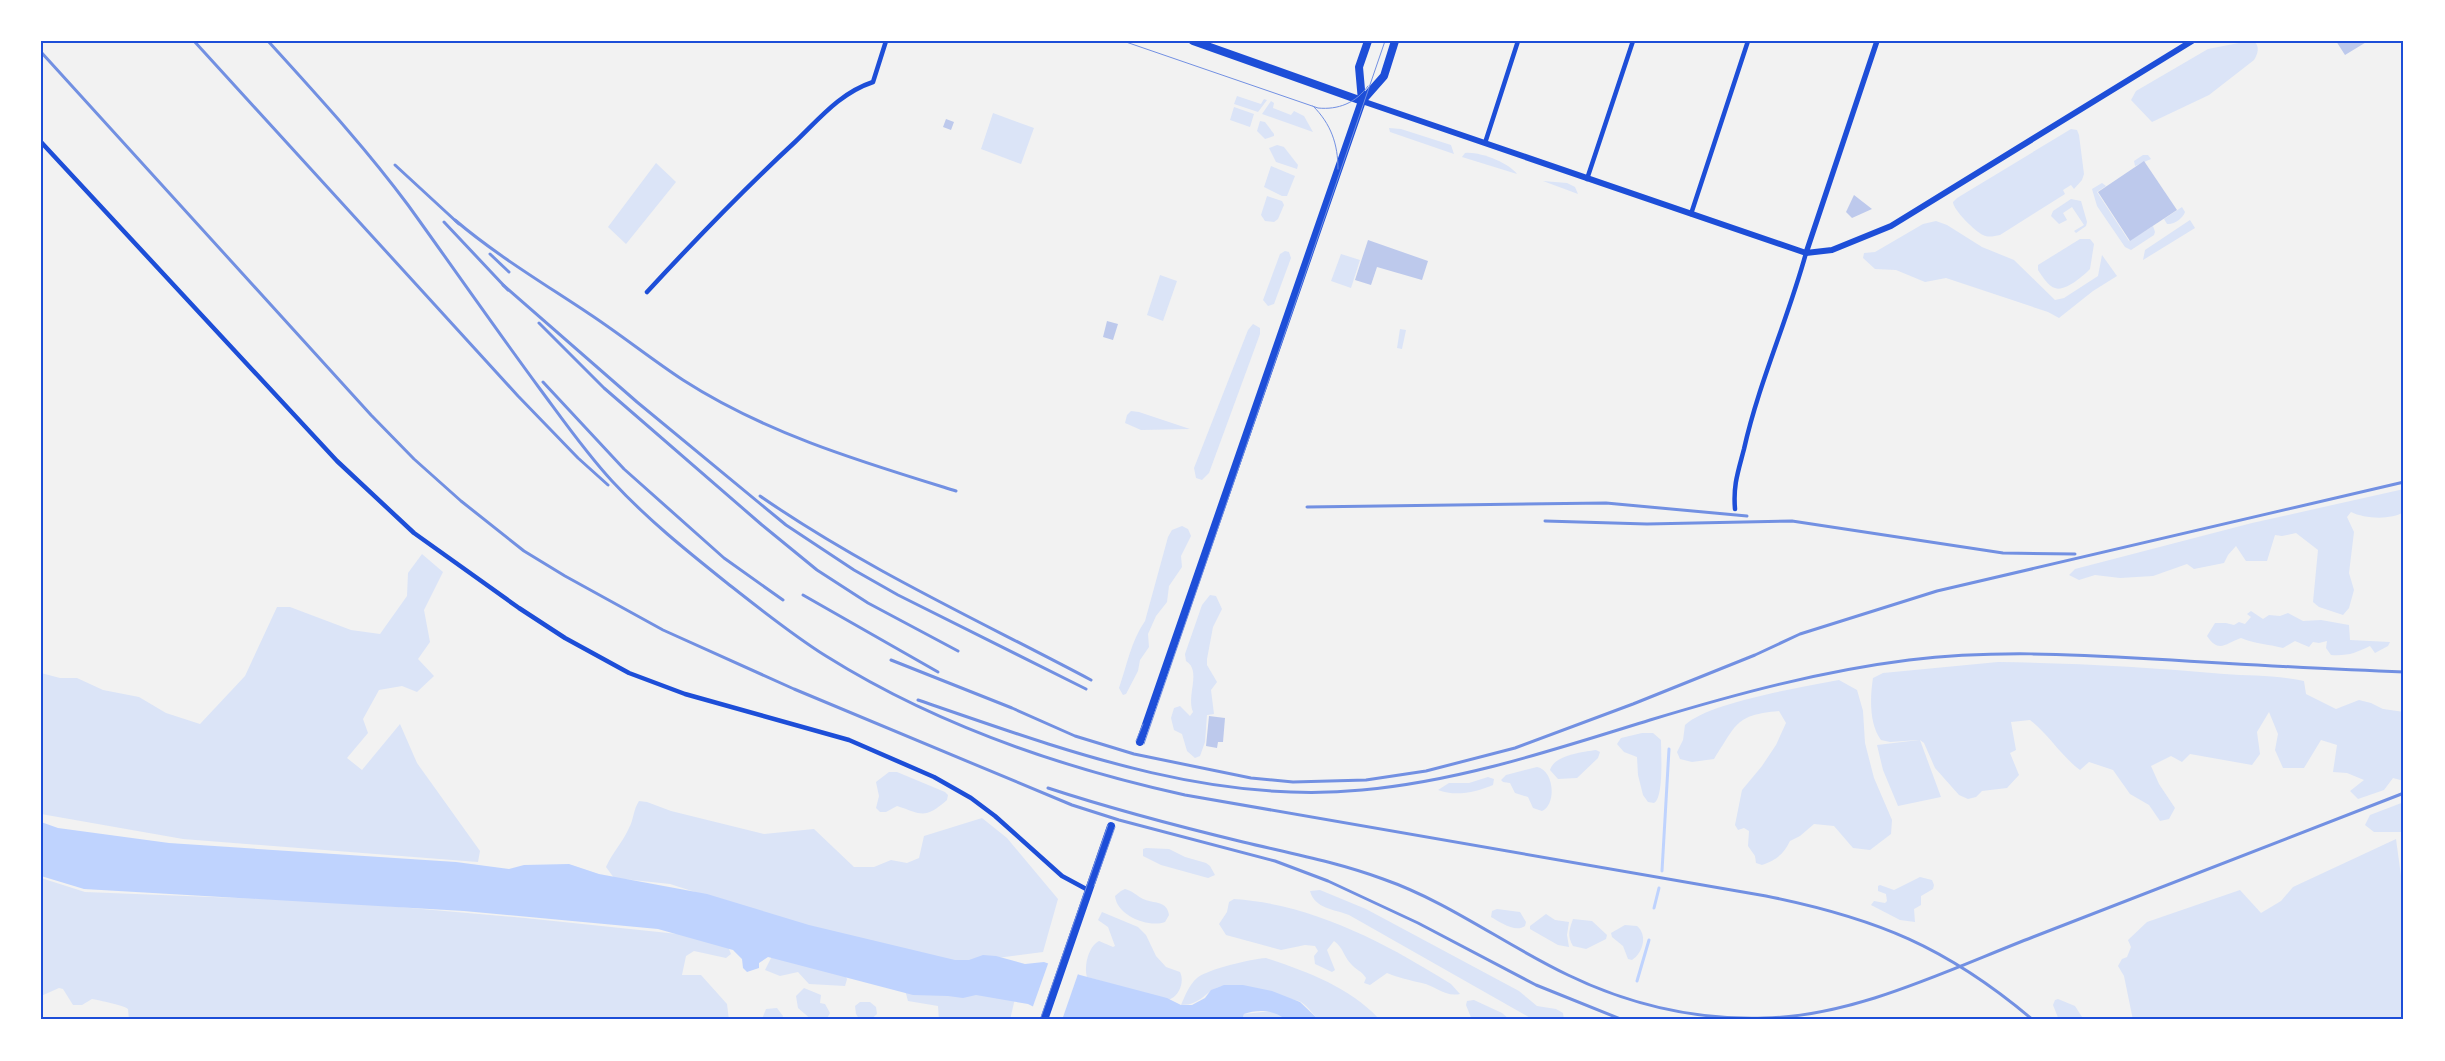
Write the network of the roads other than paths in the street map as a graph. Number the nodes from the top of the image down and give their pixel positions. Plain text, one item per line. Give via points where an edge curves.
1 (886, 41) edge
2 (1193, 41) edge
3 (1368, 41) edge
4 (1395, 41) edge
5 (1518, 41) edge
6 (1633, 41) edge
7 (1748, 41) edge
8 (1877, 41) edge
9 (2192, 41) edge
10 (1362, 101) junction
11 (41, 142) edge
12 (1485, 143) junction
13 (1587, 179) junction
14 (1691, 214) junction
15 (1806, 253) junction
16 (647, 292) dead end
17 (1735, 509) dead end
18 (1140, 742) dead end
19 (1111, 826) dead end
20 (1088, 890) junction
21 (1044, 1020) edge

1 - 16 street via 873,82 854,89 738,194
2 - 10 main road
3 - 10 main road via 1360,67
4 - 10 main road via 1384,76
5 - 12 street
6 - 13 street
7 - 14 street
8 - 15 street
9 - 15 main road via 1891,226 1832,250
10 - 12 main road
10 - 18 main road
11 - 20 street via 337,462 414,533 565,638 629,673 686,694 849,740 934,777 971,798 1062,876
12 - 13 main road
13 - 14 main road
14 - 15 main road
15 - 17 street via 1753,408 1735,476
19 - 20 main road
20 - 21 main road

